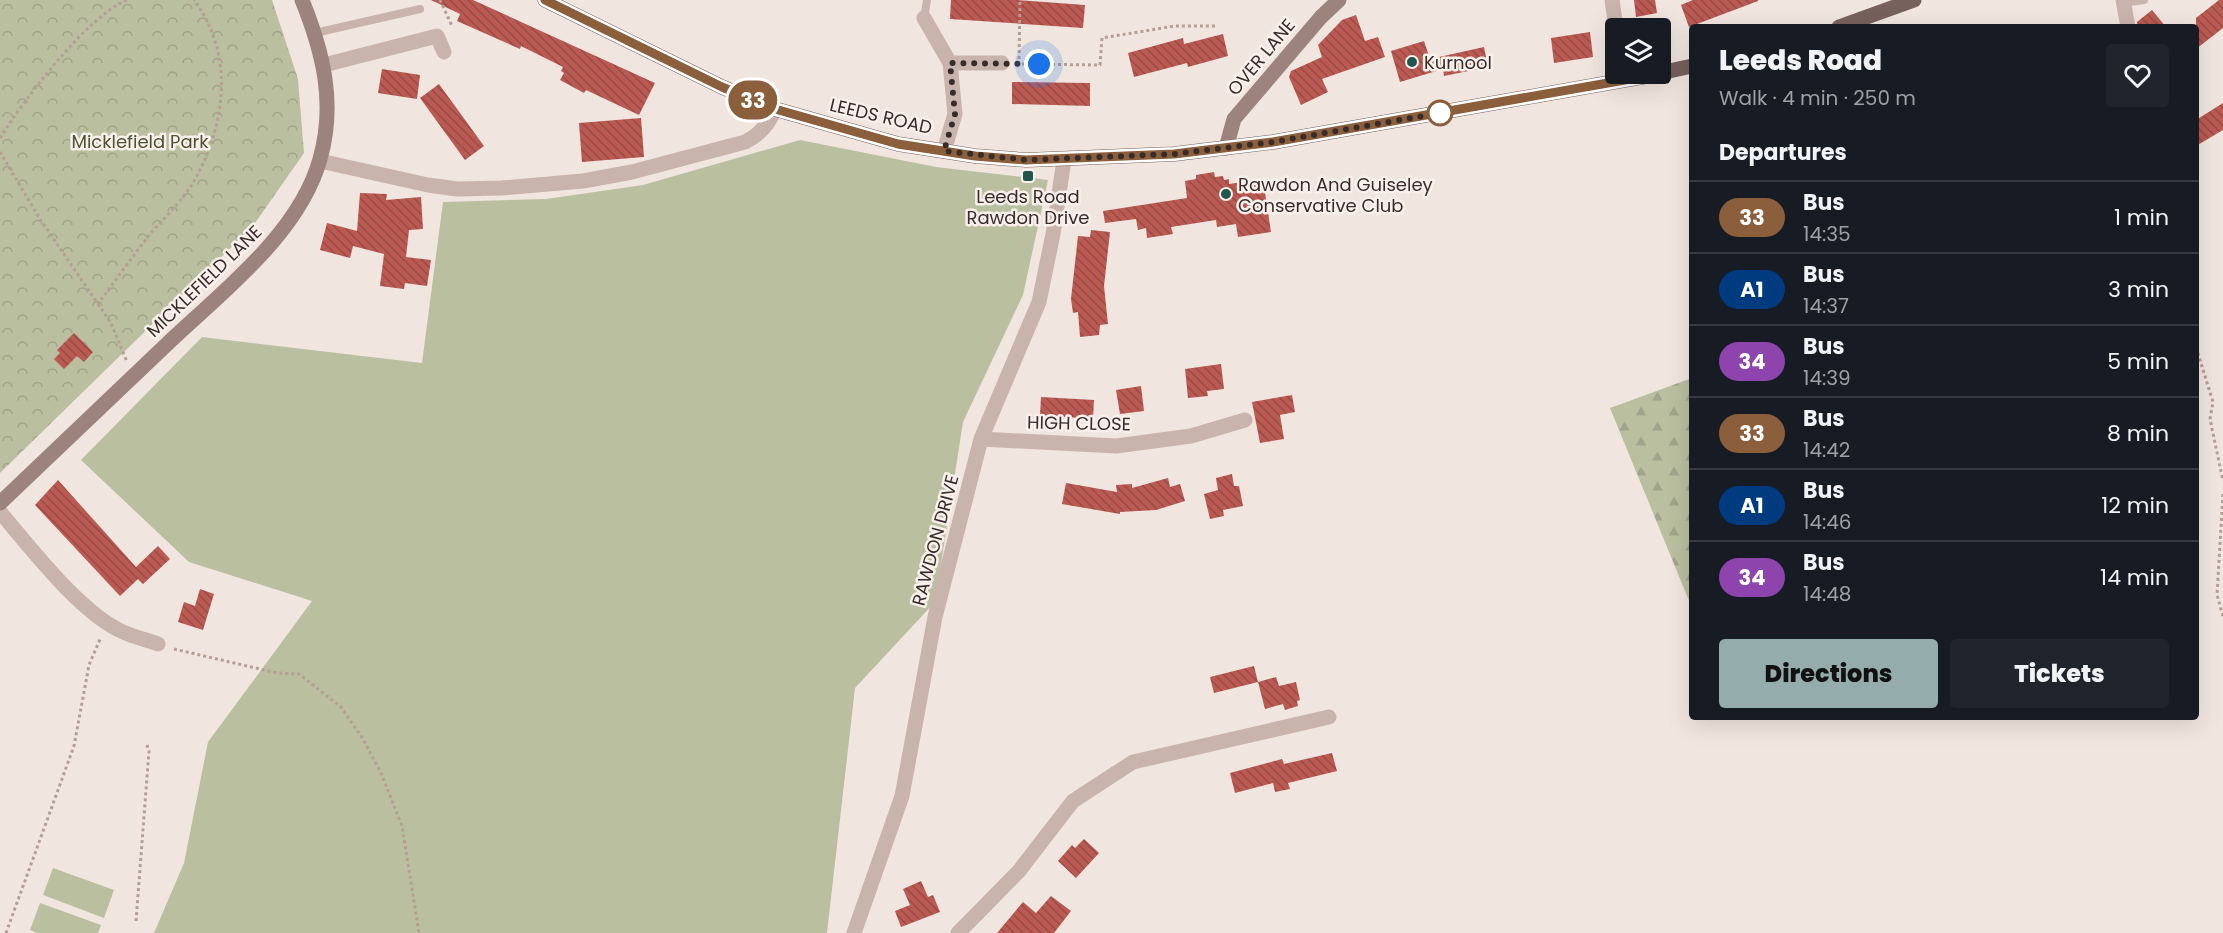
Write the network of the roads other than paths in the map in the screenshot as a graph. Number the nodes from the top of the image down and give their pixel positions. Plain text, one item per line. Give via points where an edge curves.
1 (302, 0) edge
2 (545, 0) edge
3 (927, 0) edge
4 (1339, 0) edge
5 (1612, 0) edge
6 (1914, 0) edge
7 (2144, 0) edge
8 (2123, 2) edge
9 (420, 9) dead end
10 (924, 18) joint
11 (1615, 18) edge
12 (1847, 24) edge
13 (2127, 24) edge
14 (315, 33) junction
15 (444, 52) dead end
16 (950, 63) junction
17 (1002, 63) road end
18 (324, 65) junction
19 (1689, 67) edge
20 (1671, 71) edge
21 (1605, 81) edge
22 (775, 109) junction
23 (1226, 148) junction
24 (944, 151) junction
25 (1064, 160) junction
26 (320, 161) junction
27 (1245, 420) dead end
28 (981, 440) junction
29 (0, 503) edge
30 (0, 512) edge
31 (158, 644) road end
32 (1329, 717) dead end
33 (854, 933) edge
34 (958, 933) edge

1 - 14 main road, MICKLEFIELD LANE
2 - 22 main road, LEEDS ROAD
3 - 10 lane
4 - 23 main road, OVER LANE via 1233,119
5 - 11 street
6 - 12 main road
7 - 8 lane
8 - 13 street
9 - 14 lane
10 - 16 street
14 - 18 main road, MICKLEFIELD LANE
15 - 18 street via 437,36
16 - 17 street
16 - 24 street via 955,114
18 - 26 main road, MICKLEFIELD LANE via 328,112
19 - 20 main road, LEEDS ROAD
21 - 23 main road, LEEDS ROAD
22 - 24 main road, LEEDS ROAD via 898,144
22 - 26 street via 765,127 746,142 632,172 542,185 457,189
23 - 25 main road, LEEDS ROAD
24 - 25 main road, LEEDS ROAD
25 - 28 street, RAWDON DRIVE via 1039,302
26 - 29 main road, MICKLEFIELD LANE via 279,237
27 - 28 street, HIGH CLOSE via 1191,436 1116,446
28 - 33 street, RAWDON DRIVE via 935,617 902,796
30 - 31 street via 62,582 107,621 121,631
32 - 34 street via 1132,762 1073,801 1019,871

